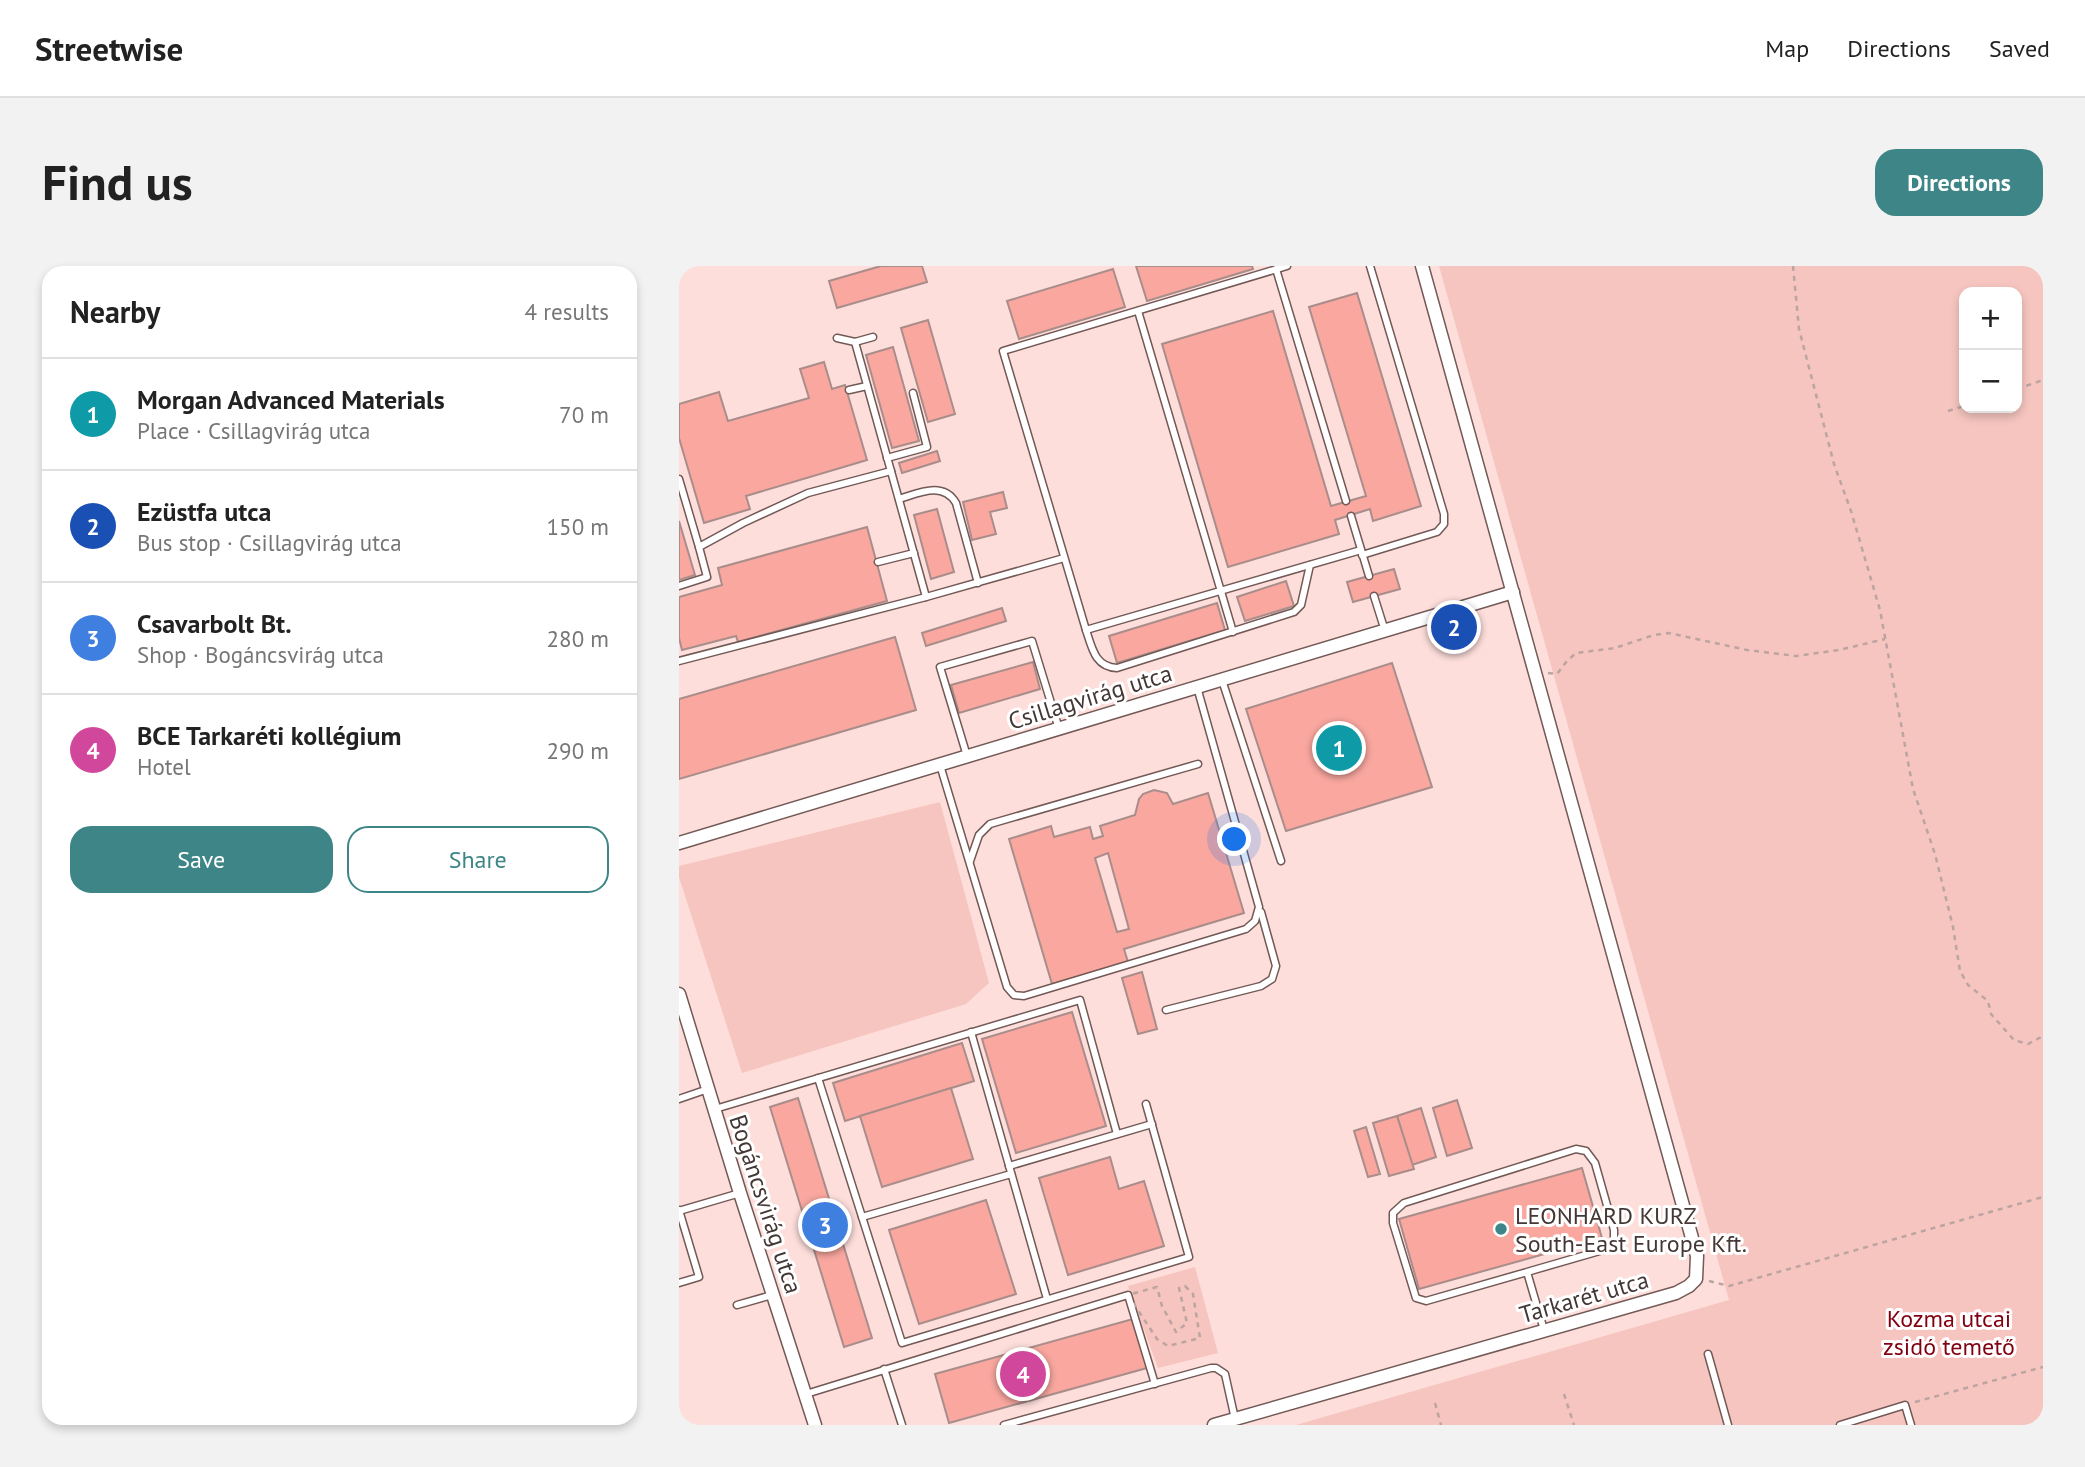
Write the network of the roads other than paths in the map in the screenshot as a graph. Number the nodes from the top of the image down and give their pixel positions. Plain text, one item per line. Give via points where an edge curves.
1 (1287, 266) edge
2 (1370, 266) edge
3 (1422, 266) edge
4 (1276, 269) junction
5 (1138, 311) junction
6 (873, 337) dead end
7 (837, 338) dead end
8 (855, 342) junction
9 (867, 386) junction
10 (849, 390) dead end
11 (912, 393) dead end
12 (887, 458) junction
13 (891, 471) junction
14 (679, 479) edge
15 (681, 494) edge
16 (899, 499) junction
17 (1346, 501) dead end
18 (1351, 516) dead end
19 (699, 547) junction
20 (914, 553) junction
21 (1362, 553) junction
22 (1064, 558) junction
23 (878, 562) dead end
24 (1310, 565) junction
25 (1369, 576) dead end
26 (978, 583) junction
27 (679, 586) edge
28 (1222, 591) junction
29 (1513, 592) junction
30 (1374, 596) dead end
31 (926, 597) junction
32 (1086, 630) junction
33 (1385, 631) junction
34 (1233, 632) junction
35 (679, 661) edge
36 (1222, 680) junction
37 (1197, 687) junction
38 (1059, 729) junction
39 (967, 756) junction
40 (940, 764) junction
41 (1198, 764) dead end
42 (679, 843) edge
43 (1280, 861) dead end
44 (969, 863) junction
45 (1259, 907) junction
46 (679, 995) edge
47 (1166, 1010) dead end
48 (971, 1032) junction
49 (818, 1078) junction
50 (708, 1089) junction
51 (679, 1099) edge
52 (1146, 1104) dead end
53 (714, 1110) junction
54 (1152, 1124) junction
55 (1117, 1134) junction
56 (1009, 1166) junction
57 (1011, 1174) junction
58 (740, 1193) junction
59 (679, 1211) edge
60 (862, 1217) junction
61 (1527, 1272) junction
62 (679, 1283) edge
63 (773, 1294) junction
64 (1047, 1300) junction
65 (737, 1306) dead end
66 (1544, 1330) junction
67 (1708, 1353) dead end
68 (884, 1369) junction
69 (1155, 1384) junction
70 (806, 1394) junction
71 (1235, 1419) junction
72 (815, 1425) edge
73 (902, 1425) edge
74 (1004, 1425) edge
75 (1214, 1425) edge
76 (1728, 1425) edge
77 (1840, 1425) edge
78 (1912, 1425) edge

1 - 4 lane
2 - 21 lane via 1444,524 1437,532
3 - 29 street
4 - 5 lane
4 - 17 lane
5 - 22 lane via 1003,351
5 - 28 lane
6 - 8 lane
7 - 8 lane
8 - 9 lane
9 - 10 lane
9 - 12 lane
11 - 12 lane via 926,447
12 - 13 lane
13 - 16 lane
13 - 19 lane via 808,493
14 - 15 lane
15 - 19 lane
16 - 20 lane
16 - 26 lane via 931,490 950,494
18 - 21 lane
19 - 27 lane via 707,577
20 - 23 lane
20 - 31 lane
21 - 24 lane
21 - 25 lane
22 - 26 lane
22 - 32 lane
24 - 28 lane
24 - 34 lane via 1298,609
26 - 31 lane
28 - 32 lane
28 - 34 lane
29 - 33 street, Csillagvirág utca
29 - 66 street, Tarkarét utca via 1697,1256 1696,1279 1677,1293
30 - 33 lane
31 - 35 lane
32 - 34 lane via 1097,659 1117,668
33 - 36 street, Csillagvirág utca
36 - 37 street, Csillagvirág utca
36 - 43 lane
37 - 38 street, Csillagvirág utca
37 - 45 lane
38 - 39 street, Csillagvirág utca
38 - 39 lane via 1032,641 940,667
39 - 40 street, Csillagvirág utca
40 - 42 street, Csillagvirág utca
40 - 44 lane
41 - 44 lane via 990,824 979,835
44 - 45 lane via 1007,987 1019,996 1246,929 1255,922
45 - 47 lane via 1276,966 1272,979 1261,986
46 - 50 street, Bogáncsvirág utca
48 - 49 lane
48 - 55 lane via 1080,1000
48 - 56 lane
49 - 53 lane
49 - 60 lane
50 - 51 lane
50 - 53 street, Bogáncsvirág utca
52 - 54 lane
53 - 58 street, Bogáncsvirág utca
54 - 55 lane
54 - 64 lane via 1189,1257
55 - 56 lane
56 - 57 lane
57 - 60 lane
57 - 64 lane
58 - 59 lane
58 - 63 street, Bogáncsvirág utca
59 - 62 lane via 699,1277
60 - 64 lane via 902,1343
61 - 61 lane via 1419,1300 1413,1294 1394,1213 1404,1203 1576,1149 1586,1151 1595,1163 1614,1241 1603,1250
61 - 66 lane
63 - 65 lane
63 - 70 street, Bogáncsvirág utca
66 - 71 street, Tarkarét utca
67 - 76 lane
68 - 69 lane via 1128,1295
68 - 70 lane
68 - 73 lane
69 - 71 lane via 1216,1368 1225,1374
69 - 74 lane
70 - 72 street, Bogáncsvirág utca
71 - 75 street, Tarkarét utca
77 - 78 lane via 1905,1405

